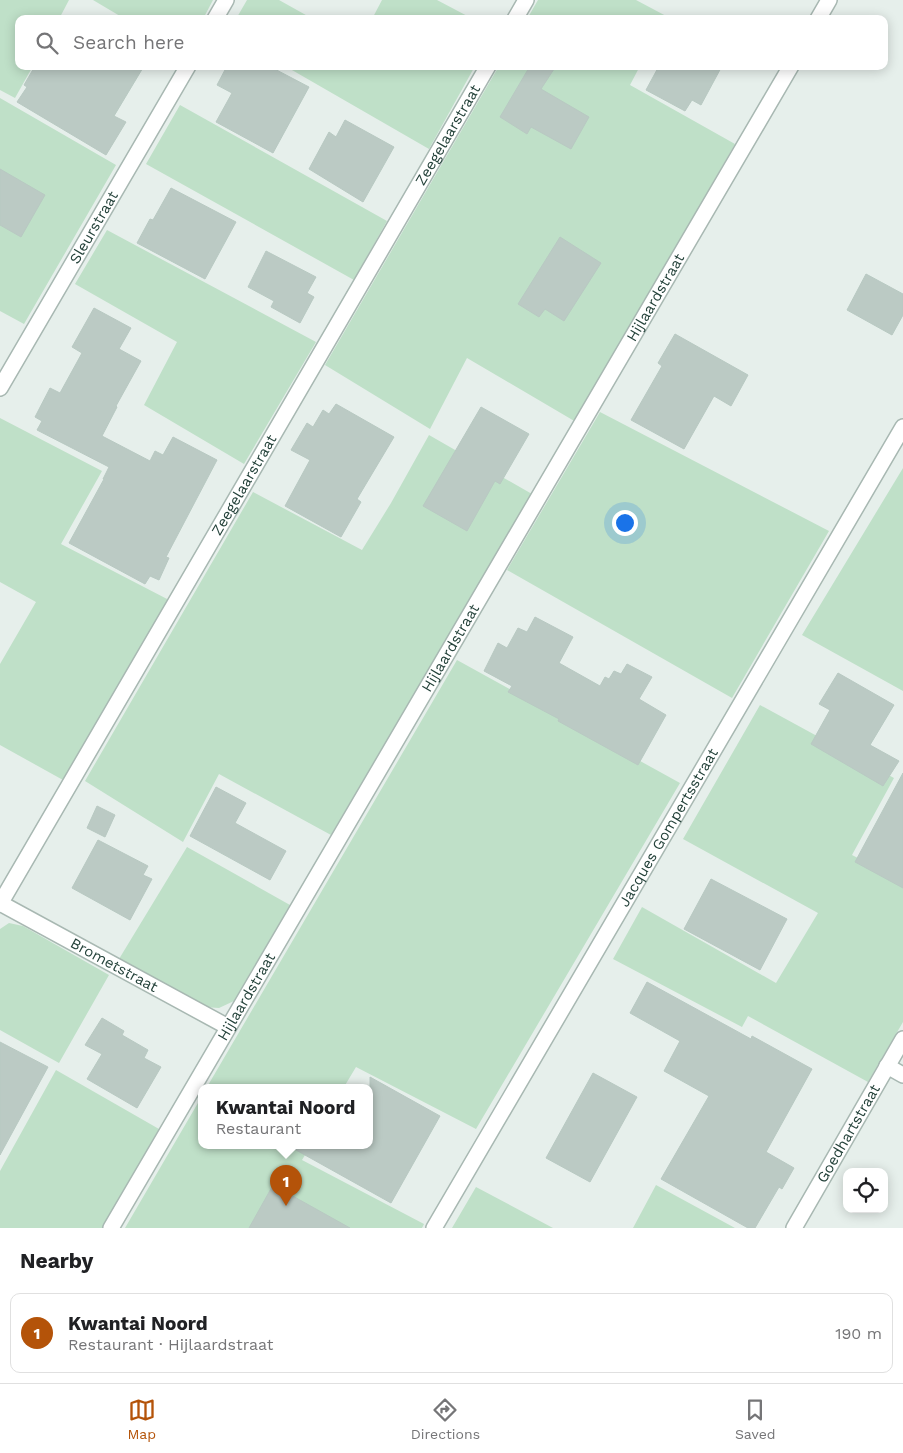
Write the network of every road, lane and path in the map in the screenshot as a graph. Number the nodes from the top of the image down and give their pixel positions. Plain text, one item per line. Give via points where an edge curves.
1 (226, 0) edge
2 (526, 0) edge
3 (830, 0) edge
4 (218, 15) edge
5 (517, 15) edge
6 (821, 15) edge
7 (186, 70) edge
8 (486, 70) edge
9 (789, 70) edge
10 (0, 388) edge
11 (903, 428) edge
12 (0, 903) edge
13 (228, 1027) junction
14 (903, 1039) edge
15 (887, 1066) junction
16 (903, 1075) edge
17 (111, 1228) edge
18 (434, 1228) edge
19 (794, 1228) edge

1 - 4 street
2 - 5 street
3 - 6 street
7 - 10 street, Sleurstraat
8 - 12 street, Zeegelaarstraat
9 - 13 street, Hijlaardstraat
11 - 18 street, Jacques Gompertsstraat
12 - 13 street, Brometstraat
13 - 17 street, Hijlaardstraat
14 - 15 street, Goedhartstraat
15 - 16 street
15 - 19 street, Goedhartstraat

